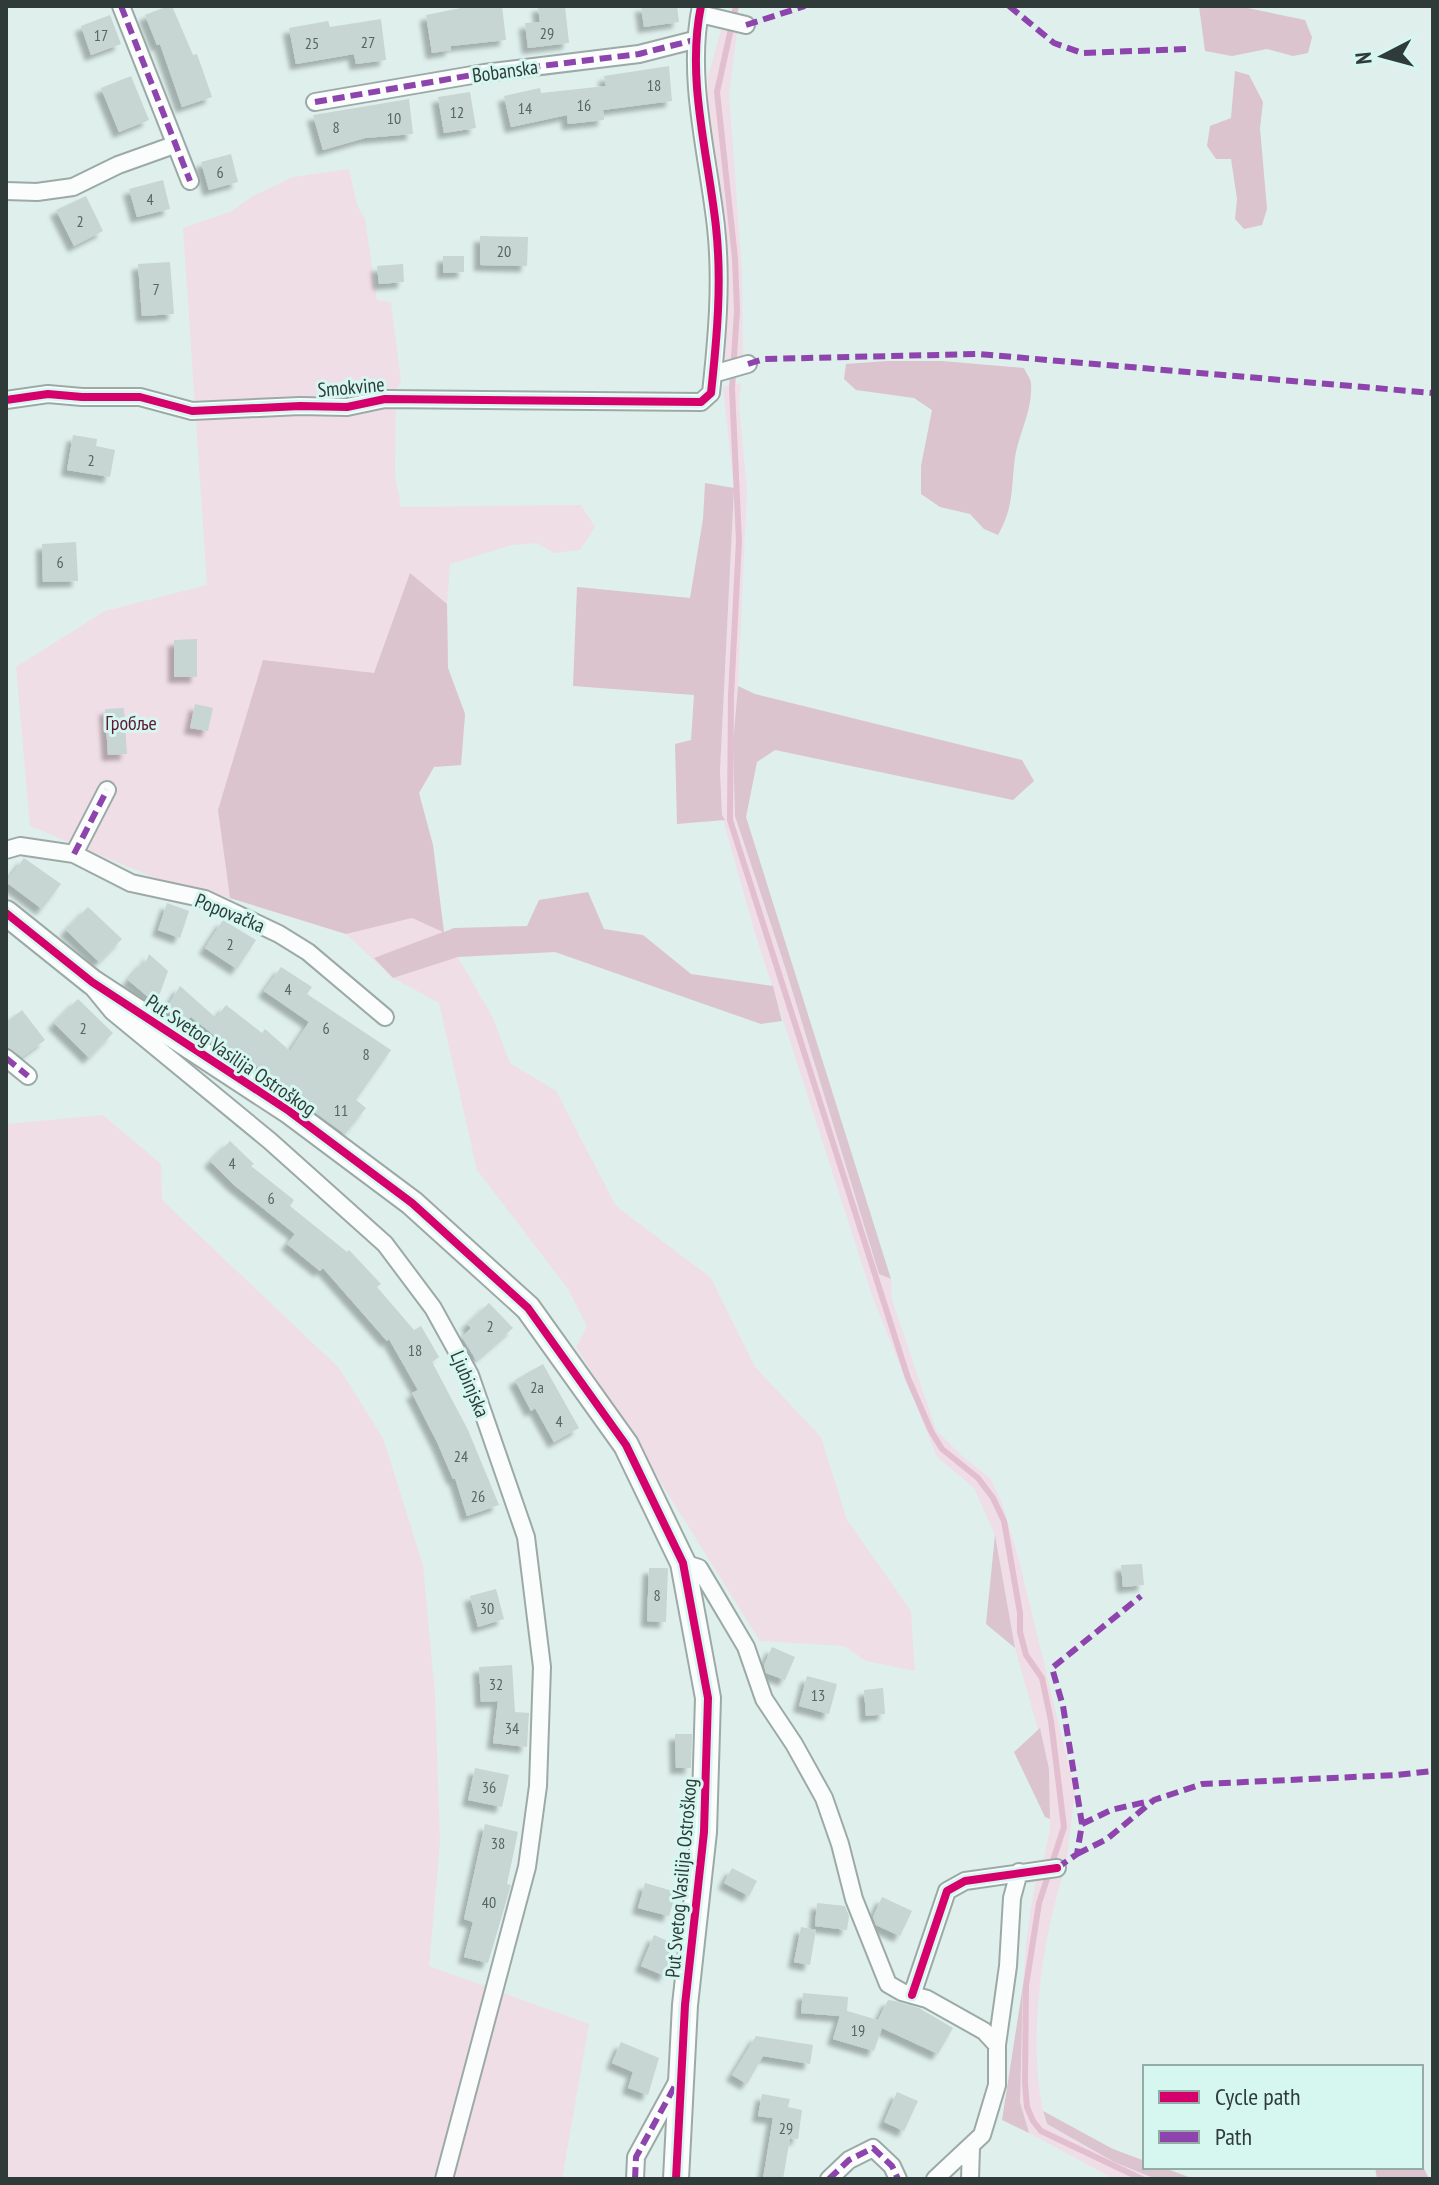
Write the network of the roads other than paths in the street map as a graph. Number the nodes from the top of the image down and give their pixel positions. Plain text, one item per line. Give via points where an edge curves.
1 (121, 6) edge
2 (700, 10) edge
3 (746, 25) dead end
4 (694, 40) junction
5 (315, 102) dead end
6 (174, 145) junction
7 (190, 181) dead end
8 (6, 191) edge
9 (748, 364) dead end
10 (717, 373) junction
11 (6, 400) edge
12 (107, 790) dead end
13 (6, 850) edge
14 (74, 854) junction
15 (6, 913) edge
16 (92, 982) junction
17 (385, 1017) dead end
18 (6, 1058) edge
19 (28, 1076) dead end
20 (683, 1563) junction
21 (1057, 1868) dead end
22 (1019, 1872) junction
23 (912, 1995) junction
24 (997, 2045) junction
25 (682, 2074) junction
26 (971, 2148) junction
27 (444, 2179) edge
28 (635, 2179) edge
29 (676, 2179) edge
30 (829, 2179) edge
31 (898, 2179) edge
32 (935, 2179) edge
33 (970, 2179) edge

1 - 6 street
2 - 3 street
2 - 4 street
4 - 5 street, Bobanska via 639,54
4 - 10 street via 716,229
6 - 7 street
6 - 8 street via 73,187
9 - 10 street
10 - 11 street, Smokvine via 711,393 701,402 385,399 347,407 192,411 140,397 48,394
12 - 14 street
13 - 14 street, Popovačka via 20,846
14 - 17 street, Popovačka via 131,883 205,899 279,934
15 - 16 street, Put Svetog Vasilija Ostroškog
16 - 20 street, Put Svetog Vasilija Ostroškog via 289,1111 412,1203 528,1308 626,1445
16 - 27 street, Ljubinjska via 112,1011 385,1244 433,1308 470,1375 526,1537 542,1667 538,1786 527,1867
18 - 19 street
20 - 23 street via 699,1568 746,1647 764,1699 824,1798 854,1899 888,1984
20 - 25 street, Put Svetog Vasilija Ostroškog via 708,1698 704,1832
21 - 22 street
22 - 23 street via 965,1881 947,1891
22 - 24 street
23 - 24 street via 984,2031
24 - 26 street via 994,2096 982,2135
25 - 28 street via 636,2157
25 - 29 street, Put Svetog Vasilija Ostroškog
26 - 32 street
26 - 33 street
30 - 31 street via 849,2160 873,2148

